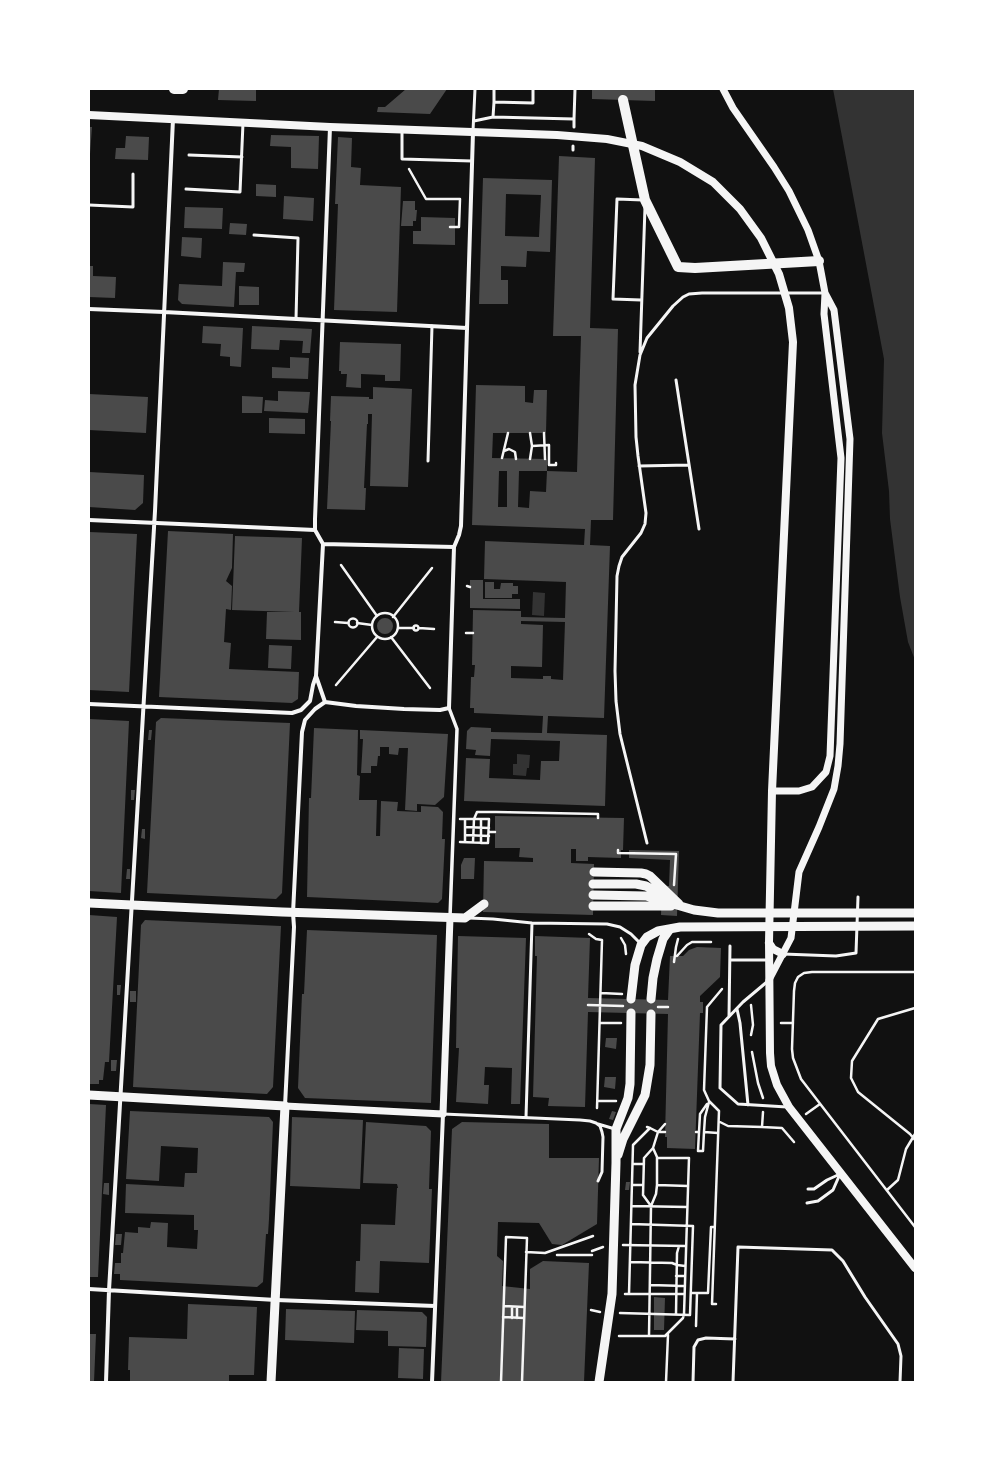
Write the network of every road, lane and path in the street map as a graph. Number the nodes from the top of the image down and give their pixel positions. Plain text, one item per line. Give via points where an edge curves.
1 (174, 89) edge
2 (183, 89) edge
3 (476, 89) edge
4 (494, 89) edge
5 (533, 89) edge
6 (575, 89) edge
7 (723, 89) edge
8 (623, 100) dead end
9 (494, 102) junction
10 (89, 115) edge
11 (493, 117) junction
12 (173, 119) junction
13 (574, 119) junction
14 (474, 121) junction
15 (243, 123) junction
16 (330, 127) junction
17 (574, 127) dead end
18 (402, 129) junction
19 (473, 132) junction
20 (190, 155) dead end
21 (242, 157) junction
22 (472, 161) junction
23 (409, 169) dead end
24 (133, 174) dead end
25 (186, 189) dead end
26 (645, 200) junction
27 (89, 206) edge
28 (450, 227) dead end
29 (254, 235) dead end
30 (819, 261) junction
31 (825, 293) junction
32 (641, 300) junction
33 (89, 309) edge
34 (164, 312) junction
35 (296, 319) junction
36 (323, 320) junction
37 (432, 326) junction
38 (467, 328) junction
39 (640, 355) junction
40 (676, 380) dead end
41 (508, 433) dead end
42 (530, 433) dead end
43 (544, 433) dead end
44 (544, 445) junction
45 (532, 446) junction
46 (504, 451) junction
47 (502, 458) dead end
48 (516, 458) dead end
49 (530, 459) dead end
50 (545, 459) dead end
51 (428, 462) dead end
52 (556, 462) dead end
53 (689, 465) junction
54 (639, 466) junction
55 (89, 520) edge
56 (154, 523) junction
57 (699, 529) dead end
58 (316, 530) junction
59 (323, 544) junction
60 (454, 548) junction
61 (342, 565) dead end
62 (432, 568) dead end
63 (377, 616) junction
64 (393, 617) junction
65 (335, 622) dead end
66 (348, 623) junction
67 (357, 623) junction
68 (372, 625) junction
69 (398, 628) junction
70 (434, 629) dead end
71 (466, 633) dead end
72 (473, 633) dead end
73 (378, 637) junction
74 (391, 637) junction
75 (316, 676) junction
76 (336, 685) dead end
77 (430, 688) dead end
78 (325, 702) junction
79 (89, 704) edge
80 (144, 707) junction
81 (449, 708) junction
82 (772, 791) junction
83 (598, 818) dead end
84 (454, 819) junction
85 (465, 819) junction
86 (474, 819) junction
87 (482, 819) junction
88 (465, 827) junction
89 (473, 827) junction
90 (481, 828) junction
91 (489, 828) junction
92 (489, 832) junction
93 (495, 832) dead end
94 (465, 835) junction
95 (473, 835) junction
96 (481, 836) junction
97 (489, 836) junction
98 (453, 842) junction
99 (465, 842) junction
100 (473, 842) junction
101 (647, 842) dead end
102 (481, 843) junction
103 (618, 850) dead end
104 (594, 872) dead end
105 (593, 884) dead end
106 (674, 889) dead end
107 (593, 895) dead end
108 (858, 897) dead end
109 (89, 903) edge
110 (484, 904) dead end
111 (680, 905) junction
112 (132, 906) junction
113 (593, 906) dead end
114 (293, 913) junction
115 (915, 913) edge
116 (450, 918) junction
117 (465, 918) junction
118 (532, 923) junction
119 (915, 926) edge
120 (670, 929) junction
121 (680, 932) junction
122 (589, 934) dead end
123 (711, 942) dead end
124 (769, 942) junction
125 (641, 945) junction
126 (730, 946) dead end
127 (783, 954) junction
128 (676, 956) dead end
129 (730, 960) junction
130 (769, 960) junction
131 (674, 962) dead end
132 (915, 972) edge
133 (769, 980) junction
134 (725, 986) dead end
135 (601, 993) junction
136 (628, 996) joint
137 (652, 1000) dead end
138 (751, 1004) dead end
139 (915, 1008) edge
140 (736, 1009) junction
141 (631, 1013) dead end
142 (651, 1014) dead end
143 (729, 1017) junction
144 (600, 1022) junction
145 (624, 1023) dead end
146 (781, 1023) dead end
147 (793, 1023) junction
148 (753, 1025) junction
149 (758, 1025) dead end
150 (751, 1038) dead end
151 (752, 1050) dead end
152 (89, 1095) edge
153 (120, 1097) junction
154 (763, 1098) dead end
155 (709, 1102) junction
156 (820, 1104) junction
157 (748, 1105) junction
158 (285, 1106) junction
159 (789, 1107) junction
160 (597, 1108) dead end
161 (763, 1112) dead end
162 (443, 1114) junction
163 (805, 1115) dead end
164 (526, 1117) junction
165 (720, 1122) junction
166 (596, 1123) junction
167 (665, 1124) dead end
168 (647, 1127) dead end
169 (762, 1127) junction
170 (650, 1128) junction
171 (788, 1128) dead end
172 (616, 1129) junction
173 (785, 1131) junction
174 (658, 1132) junction
175 (665, 1132) dead end
176 (704, 1132) junction
177 (718, 1133) junction
178 (915, 1134) edge
179 (914, 1139) edge
180 (794, 1142) dead end
181 (653, 1148) junction
182 (657, 1158) junction
183 (616, 1162) junction
184 (633, 1164) junction
185 (644, 1164) junction
186 (840, 1174) junction
187 (598, 1182) dead end
188 (632, 1185) junction
189 (643, 1185) junction
190 (657, 1185) junction
191 (688, 1186) junction
192 (808, 1189) dead end
193 (887, 1190) junction
194 (808, 1203) dead end
195 (632, 1206) junction
196 (652, 1206) junction
197 (687, 1207) junction
198 (631, 1224) junction
199 (651, 1225) junction
200 (687, 1226) junction
201 (714, 1227) junction
202 (915, 1227) edge
203 (593, 1236) dead end
204 (621, 1244) dead end
205 (630, 1245) junction
206 (651, 1245) junction
207 (605, 1246) dead end
208 (679, 1246) junction
209 (686, 1246) junction
210 (592, 1251) dead end
211 (526, 1252) junction
212 (557, 1255) dead end
213 (592, 1255) dead end
214 (630, 1262) junction
215 (650, 1263) junction
216 (677, 1266) junction
217 (685, 1266) junction
218 (915, 1268) edge
219 (676, 1276) junction
220 (685, 1276) junction
221 (650, 1285) junction
222 (676, 1286) junction
223 (685, 1286) junction
224 (89, 1289) edge
225 (109, 1290) junction
226 (650, 1293) junction
227 (691, 1293) junction
228 (697, 1293) junction
229 (625, 1294) dead end
230 (629, 1294) junction
231 (676, 1294) junction
232 (684, 1294) junction
233 (276, 1300) junction
234 (716, 1304) dead end
235 (435, 1306) junction
236 (504, 1306) dead end
237 (512, 1307) junction
238 (517, 1307) junction
239 (524, 1307) dead end
240 (590, 1310) dead end
241 (601, 1313) dead end
242 (617, 1313) dead end
243 (649, 1314) junction
244 (676, 1314) junction
245 (684, 1314) junction
246 (504, 1317) junction
247 (512, 1318) junction
248 (517, 1318) junction
249 (524, 1318) junction
250 (696, 1326) dead end
251 (668, 1334) junction
252 (619, 1336) dead end
253 (649, 1336) junction
254 (735, 1339) junction
255 (106, 1382) edge
256 (272, 1382) edge
257 (432, 1382) edge
258 (501, 1382) edge
259 (522, 1382) edge
260 (599, 1382) edge
261 (666, 1382) edge
262 (693, 1382) edge
263 (734, 1382) edge
264 (900, 1382) edge

1 - 2 highway
3 - 14 lane
4 - 9 lane
5 - 9 lane via 532,103
6 - 13 lane
7 - 30 street via 789,191 808,230
8 - 26 highway
9 - 11 lane
10 - 12 main road
11 - 13 lane
11 - 14 lane
12 - 15 main road
12 - 34 street
13 - 17 lane
14 - 19 lane
15 - 16 main road
15 - 21 lane
16 - 18 main road
16 - 36 street
18 - 19 main road
18 - 22 lane via 402,159
19 - 22 street
19 - 82 main road via 606,139 642,146 680,162 713,182 740,209 761,238 779,274 789,308 793,342
20 - 21 lane
21 - 25 lane via 240,192
22 - 38 street
23 - 28 path via 426,199 460,199 461,227
24 - 27 lane via 133,206
26 - 30 highway via 678,267
26 - 32 lane
26 - 32 lane via 617,199 613,299
29 - 35 lane via 298,238
30 - 31 street
31 - 39 lane via 689,294 673,306 647,338
31 - 82 street via 824,314 841,458 830,756 826,772 812,788 799,791
31 - 127 street via 834,310 850,440 840,744 834,789 799,872 791,938
32 - 39 lane
33 - 34 street
34 - 35 street
34 - 56 street
35 - 36 street
36 - 37 street
36 - 58 street via 314,519
37 - 38 street
37 - 51 lane
38 - 60 street via 461,526
39 - 54 lane via 635,385
40 - 53 lane
41 - 46 path
42 - 45 path
43 - 44 path
44 - 45 path
44 - 50 path
44 - 52 path via 549,445 549,465 556,465
45 - 49 path
46 - 47 path
46 - 48 path via 513,450
53 - 54 lane
53 - 57 lane
54 - 101 lane via 646,512 645,524 618,566 615,672 619,727
55 - 56 street
56 - 58 street
56 - 80 street
58 - 59 street
59 - 60 street
59 - 75 street
60 - 81 street
61 - 63 path
62 - 64 path
63 - 64 path via 385,614
63 - 68 path
64 - 69 path
65 - 66 path
66 - 67 path via 354,627
66 - 67 path via 354,618
67 - 68 path
68 - 73 path
69 - 70 path
69 - 74 path
71 - 72 path
73 - 74 path
73 - 76 path
74 - 77 path
75 - 78 street
75 - 80 street via 310,701 301,710 292,713
78 - 81 street via 404,709
78 - 114 street via 315,708 305,720 302,732
79 - 80 street
80 - 112 street
81 - 84 street via 457,729
82 - 124 main road
83 - 86 path via 598,814 477,812
84 - 85 path
84 - 98 street
85 - 86 path
85 - 88 path
86 - 87 path
86 - 89 path
87 - 90 path
87 - 91 path via 489,819
88 - 89 path
88 - 94 path
89 - 90 path
89 - 95 path
90 - 91 path
90 - 96 path
91 - 92 path
92 - 93 path
92 - 97 path
94 - 95 path
94 - 99 path
95 - 96 path
95 - 100 path
96 - 97 path
96 - 102 path
97 - 102 path via 488,843
98 - 99 path
98 - 116 street
99 - 100 path
100 - 102 path
103 - 106 path via 618,853 676,854
104 - 111 main road via 646,874
105 - 111 main road via 646,886
107 - 111 main road via 646,896
108 - 127 lane via 856,953 836,956
109 - 112 main road
110 - 117 main road
111 - 113 main road
111 - 115 main road via 694,910 718,913
112 - 114 main road
112 - 153 street
114 - 116 main road
114 - 158 street
116 - 117 main road
116 - 162 street
117 - 118 lane
118 - 125 lane via 607,924 631,934
118 - 164 lane
119 - 121 main road
120 - 121 main road
120 - 125 main road via 658,931 647,937
120 - 137 main road via 663,940 657,959
121 - 131 path
122 - 135 path via 602,940
123 - 128 path via 692,942
124 - 127 main road via 773,949
124 - 130 main road
125 - 136 main road
126 - 129 lane
127 - 133 street
129 - 130 lane
129 - 143 lane
130 - 133 main road
132 - 147 path via 804,973 795,983
133 - 140 lane
133 - 159 main road via 771,1066 777,1085
134 - 155 path via 707,1007 704,1090
135 - 136 path
135 - 144 path
138 - 148 path
139 - 179 path via 878,1019 852,1061 851,1078 858,1092
140 - 143 lane
140 - 157 lane via 740,1023
141 - 172 main road via 630,1084 628,1098
142 - 183 main road via 650,1065 645,1095
143 - 157 lane via 721,1025 720,1088 738,1104
144 - 145 path
144 - 160 path
146 - 147 path
147 - 156 path via 792,1049 796,1069
148 - 149 path
148 - 150 path
151 - 154 path
152 - 153 main road
153 - 158 main road
153 - 225 street
155 - 165 path via 719,1111
155 - 176 path
155 - 176 path via 700,1114 698,1151 704,1151
156 - 163 path
156 - 193 path
157 - 159 lane
158 - 162 street
158 - 233 main road
159 - 186 main road
161 - 169 path
162 - 164 lane
162 - 235 street
164 - 166 lane
165 - 169 path via 728,1126
165 - 177 path
166 - 172 lane
166 - 187 lane via 600,1126 603,1137 602,1172
167 - 174 path
168 - 170 path
169 - 173 path via 782,1128
170 - 174 path
170 - 184 path via 633,1144
171 - 173 path
172 - 183 main road
173 - 180 path
174 - 175 path
174 - 181 path
176 - 177 path
177 - 201 path
178 - 179 path
179 - 193 path via 906,1149 898,1180
181 - 182 path
181 - 185 path via 644,1158
182 - 190 path
182 - 191 path via 689,1158
183 - 260 main road via 612,1294
184 - 185 path
184 - 188 path
185 - 189 path
186 - 192 lane via 814,1189
186 - 194 lane via 833,1190 818,1201
186 - 218 main road
188 - 189 path
188 - 195 path
189 - 196 path via 643,1195
190 - 191 path
190 - 196 path
191 - 197 path
193 - 202 path
195 - 196 path
195 - 198 path
196 - 197 path
196 - 199 path
197 - 200 path
198 - 199 path
198 - 205 path
199 - 200 path
199 - 206 path
200 - 209 path
200 - 227 path via 693,1226
201 - 228 path via 711,1227 708,1293
201 - 234 path via 712,1304
203 - 211 path via 550,1252
204 - 205 path
205 - 206 path
205 - 214 path
206 - 208 path
206 - 215 path
207 - 210 path
208 - 209 path
208 - 216 path
209 - 217 path
211 - 246 path via 527,1238 506,1238
211 - 249 path
212 - 213 path
214 - 215 path
214 - 230 path
215 - 216 path
215 - 221 path
216 - 217 path
216 - 219 path
217 - 220 path
219 - 220 path
219 - 222 path
220 - 223 path
221 - 222 path
221 - 226 path
222 - 223 path
222 - 231 path
223 - 232 path
224 - 225 street
225 - 233 street
225 - 255 street
226 - 230 path
226 - 231 path
226 - 243 path
227 - 228 path
227 - 245 path via 690,1315
228 - 250 path
229 - 230 path
231 - 232 path
231 - 244 path
232 - 245 path
233 - 235 street
233 - 256 main road
235 - 257 street
236 - 237 path
237 - 238 path
237 - 247 path
238 - 239 path
238 - 248 path
240 - 241 path
242 - 243 path
243 - 244 path
243 - 253 path
244 - 245 path
245 - 251 path
246 - 247 path
246 - 258 path
247 - 248 path
248 - 249 path
249 - 259 path
251 - 253 path
251 - 261 path
252 - 253 path
254 - 262 lane via 698,1340 694,1347
254 - 263 lane
254 - 264 lane via 738,1247 832,1250 843,1261 898,1344 901,1356

